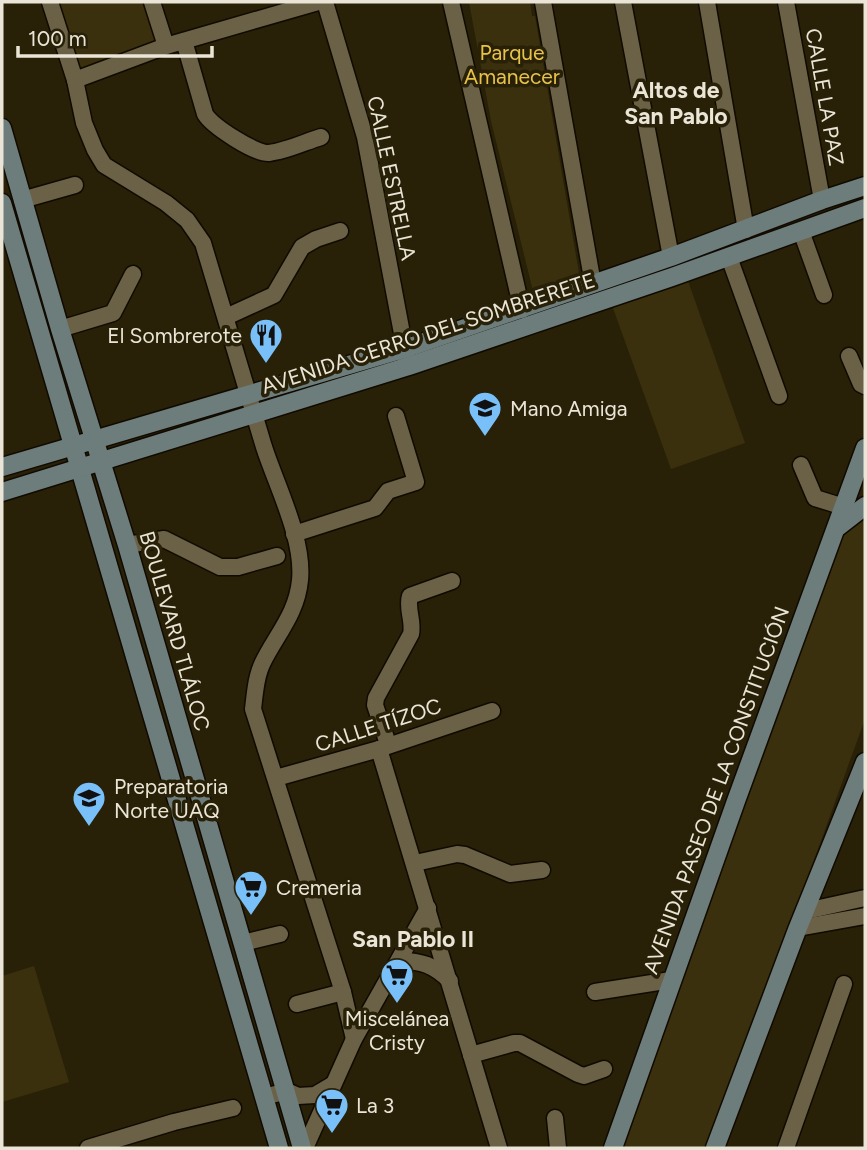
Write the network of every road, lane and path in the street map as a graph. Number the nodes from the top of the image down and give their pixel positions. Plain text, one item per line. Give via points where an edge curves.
1 (50, 2) edge
2 (152, 2) edge
3 (318, 2) edge
4 (325, 2) edge
5 (451, 2) edge
6 (543, 2) edge
7 (623, 2) edge
8 (706, 2) edge
9 (786, 2) edge
10 (184, 41) junction
11 (166, 46) junction
12 (75, 80) junction
13 (2, 128) edge
14 (321, 137) dead end
15 (75, 185) dead end
16 (865, 186) edge
17 (22, 200) junction
18 (822, 200) junction
19 (2, 203) edge
20 (865, 208) edge
21 (746, 230) junction
22 (341, 231) dead end
23 (801, 231) junction
24 (671, 257) junction
25 (729, 257) junction
26 (132, 274) dead end
27 (593, 284) junction
28 (824, 295) dead end
29 (522, 310) junction
30 (226, 317) junction
31 (60, 329) junction
32 (849, 356) dead end
33 (407, 357) junction
34 (865, 386) edge
35 (248, 395) junction
36 (779, 396) dead end
37 (254, 414) junction
38 (396, 415) dead end
39 (94, 440) junction
40 (73, 446) junction
41 (865, 449) edge
42 (101, 463) junction
43 (801, 465) dead end
44 (2, 467) edge
45 (79, 469) junction
46 (2, 492) edge
47 (865, 506) edge
48 (844, 507) junction
49 (836, 529) junction
50 (294, 534) junction
51 (127, 545) junction
52 (277, 556) dead end
53 (452, 581) dead end
54 (492, 711) dead end
55 (384, 747) junction
56 (865, 762) edge
57 (276, 778) junction
58 (856, 801) edge
59 (415, 863) junction
60 (542, 870) dead end
61 (865, 898) edge
62 (428, 908) junction
63 (806, 911) junction
64 (865, 916) edge
65 (798, 928) junction
66 (280, 934) dead end
67 (243, 943) junction
68 (399, 961) junction
69 (671, 980) junction
70 (450, 982) junction
71 (844, 984) dead end
72 (342, 992) junction
73 (595, 992) dead end
74 (297, 1004) dead end
75 (354, 1038) junction
76 (471, 1055) junction
77 (604, 1069) dead end
78 (332, 1084) junction
79 (287, 1091) junction
80 (264, 1097) junction
81 (233, 1108) dead end
82 (555, 1118) dead end
83 (88, 1148) edge
84 (279, 1148) edge
85 (304, 1148) edge
86 (499, 1148) edge
87 (558, 1148) edge
88 (613, 1148) edge
89 (715, 1148) edge
90 (786, 1148) edge

1 - 12 street
2 - 11 street
3 - 10 street
4 - 33 street, CALLE ESTRELLA via 365,137
5 - 29 street
6 - 27 street
7 - 24 street
8 - 21 street
9 - 18 street, CALLE LA PAZ
10 - 11 street
10 - 14 street via 205,114 223,131 262,153
11 - 12 street
12 - 30 street via 84,123 104,165 187,220 203,243
13 - 17 street, BOULEVARD TLÁLOC
15 - 17 street
16 - 18 street, AVENIDA CERRO DEL SOMBRERETE
17 - 31 street, BOULEVARD TLÁLOC
18 - 21 street, AVENIDA CERRO DEL SOMBRERETE
19 - 40 street
20 - 23 street, AVENIDA CERRO DEL SOMBRERETE
21 - 24 street, AVENIDA CERRO DEL SOMBRERETE
22 - 30 street via 302,247 274,295
23 - 25 street, AVENIDA CERRO DEL SOMBRERETE
23 - 28 street
24 - 27 street, AVENIDA CERRO DEL SOMBRERETE
25 - 33 street, AVENIDA CERRO DEL SOMBRERETE
25 - 36 street
26 - 31 street via 113,313
27 - 29 street, AVENIDA CERRO DEL SOMBRERETE
29 - 33 street, AVENIDA CERRO DEL SOMBRERETE
30 - 35 street
31 - 39 street, BOULEVARD TLÁLOC
32 - 34 street
33 - 35 street, AVENIDA CERRO DEL SOMBRERETE
33 - 37 street, AVENIDA CERRO DEL SOMBRERETE
35 - 37 street
35 - 39 street, AVENIDA CERRO DEL SOMBRERETE
37 - 42 street, AVENIDA CERRO DEL SOMBRERETE
37 - 50 street
38 - 50 street via 416,482 388,491 374,508
39 - 40 street, AVENIDA CERRO DEL SOMBRERETE
39 - 42 street, BOULEVARD TLÁLOC
40 - 44 street, AVENIDA CERRO DEL SOMBRERETE
40 - 45 street
41 - 48 street, AVENIDA PASEO DE LA CONSTITUCIÓN
42 - 45 street, AVENIDA CERRO DEL SOMBRERETE
42 - 51 street, BOULEVARD TLÁLOC
43 - 48 street via 815,498
45 - 46 street, AVENIDA CERRO DEL SOMBRERETE
45 - 80 street
47 - 49 street
48 - 49 street, AVENIDA PASEO DE LA CONSTITUCIÓN
49 - 69 street, AVENIDA PASEO DE LA CONSTITUCIÓN
50 - 57 street via 300,560 298,599 263,662 253,709
51 - 52 street via 164,539 229,568
51 - 67 street, BOULEVARD TLÁLOC
53 - 55 street via 410,596 411,634 376,698
54 - 55 street, CALLE TÍZOC
55 - 57 street, CALLE TÍZOC
55 - 59 street
56 - 58 street
57 - 72 street
58 - 63 street
59 - 60 street via 457,854 510,874
59 - 62 street
61 - 63 street
62 - 68 street
62 - 70 street
63 - 65 street
64 - 65 street
65 - 89 street
66 - 67 street
67 - 79 street, BOULEVARD TLÁLOC
68 - 70 street via 431,966
68 - 75 street
69 - 73 street
69 - 88 street, AVENIDA PASEO DE LA CONSTITUCIÓN
70 - 76 street
71 - 90 street
72 - 74 street
72 - 75 street
75 - 78 street
76 - 77 street via 514,1043 584,1076
76 - 86 street
78 - 79 street via 315,1095
78 - 85 street
79 - 80 street
79 - 85 street, BOULEVARD TLÁLOC
80 - 84 street
81 - 83 street
82 - 87 street

